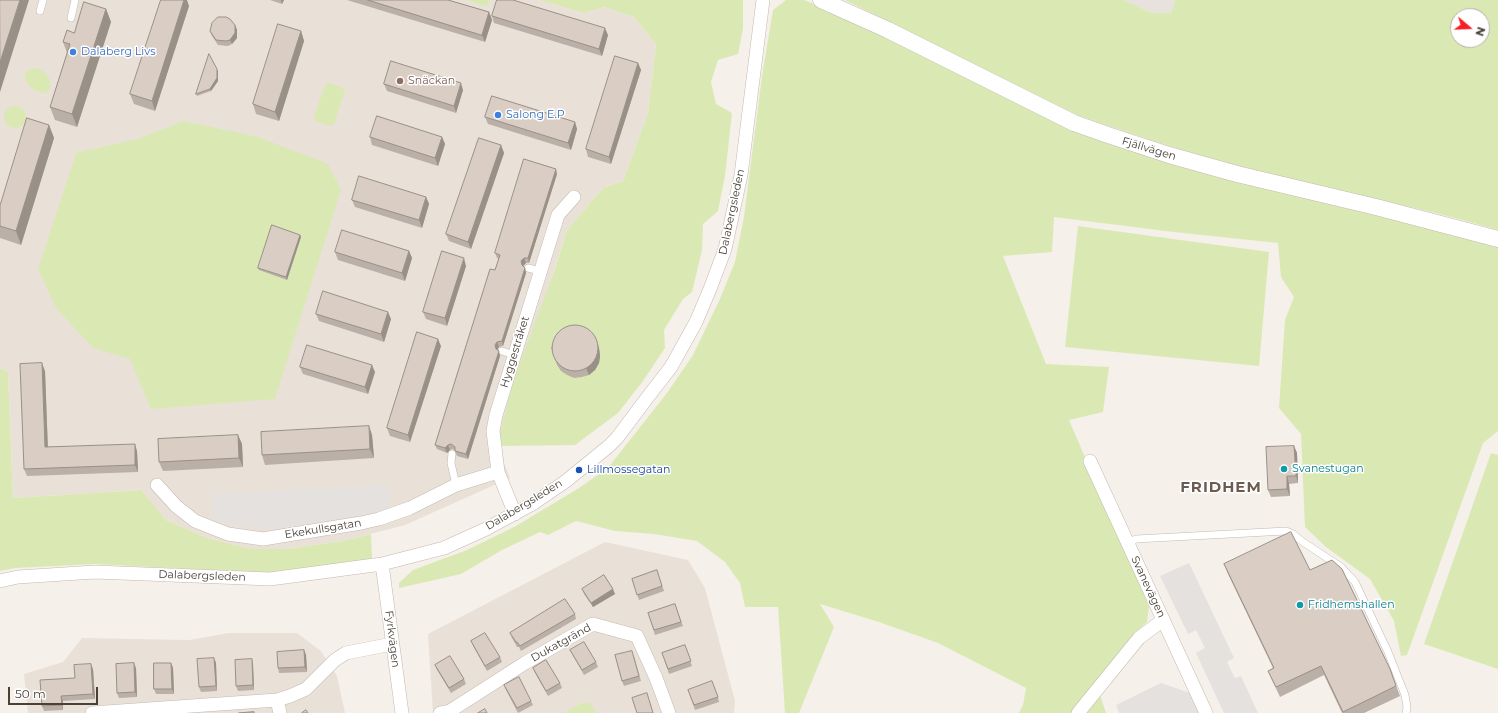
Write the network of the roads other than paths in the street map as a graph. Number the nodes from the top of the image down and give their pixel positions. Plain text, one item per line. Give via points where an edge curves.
1 (43, 0) edge
2 (75, 0) edge
3 (763, 0) edge
4 (821, 0) edge
5 (40, 11) dead end
6 (71, 18) dead end
7 (574, 197) dead end
8 (1498, 239) edge
9 (452, 454) dead end
10 (1090, 461) dead end
11 (498, 472) junction
12 (157, 485) dead end
13 (456, 485) junction
14 (514, 514) junction
15 (1128, 543) junction
16 (382, 564) junction
17 (0, 581) edge
18 (1163, 620) junction
19 (392, 644) junction
20 (279, 707) edge
21 (447, 712) edge
22 (92, 713) edge
23 (402, 713) edge
24 (669, 713) edge
25 (1078, 713) edge
26 (1206, 713) edge
27 (1406, 713) edge

1 - 5 lane
2 - 6 lane
3 - 14 street, Dalabergsleden via 741,175 733,214 725,249 696,322 671,367 616,438 596,458 566,481
4 - 8 street, Fjällvägen via 1074,123 1108,136 1237,174
7 - 11 street, Hyggestråket via 558,215 534,270 508,353 493,431
9 - 13 lane via 451,463
10 - 15 street, Svanevägen
11 - 13 street, Ekekullsgatan
11 - 14 street, Hyggestråket
12 - 13 street, Ekekullsgatan via 194,521 228,534 263,539 379,518 410,508
14 - 16 street, Dalabergsleden via 444,548
15 - 18 street, Svanevägen
15 - 27 lane via 1136,539 1202,535 1286,532 1293,534 1341,566 1354,582 1388,652 1405,695
16 - 17 street, Dalabergsleden via 270,579 95,572 18,577
16 - 19 street, Fyrkvägen
18 - 25 street via 1139,638
18 - 26 street, Svanevägen
19 - 20 street via 346,652 306,689 290,696
19 - 23 street, Fyrkvägen
20 - 22 street
21 - 24 street, Dukatgränd via 593,624 637,636

